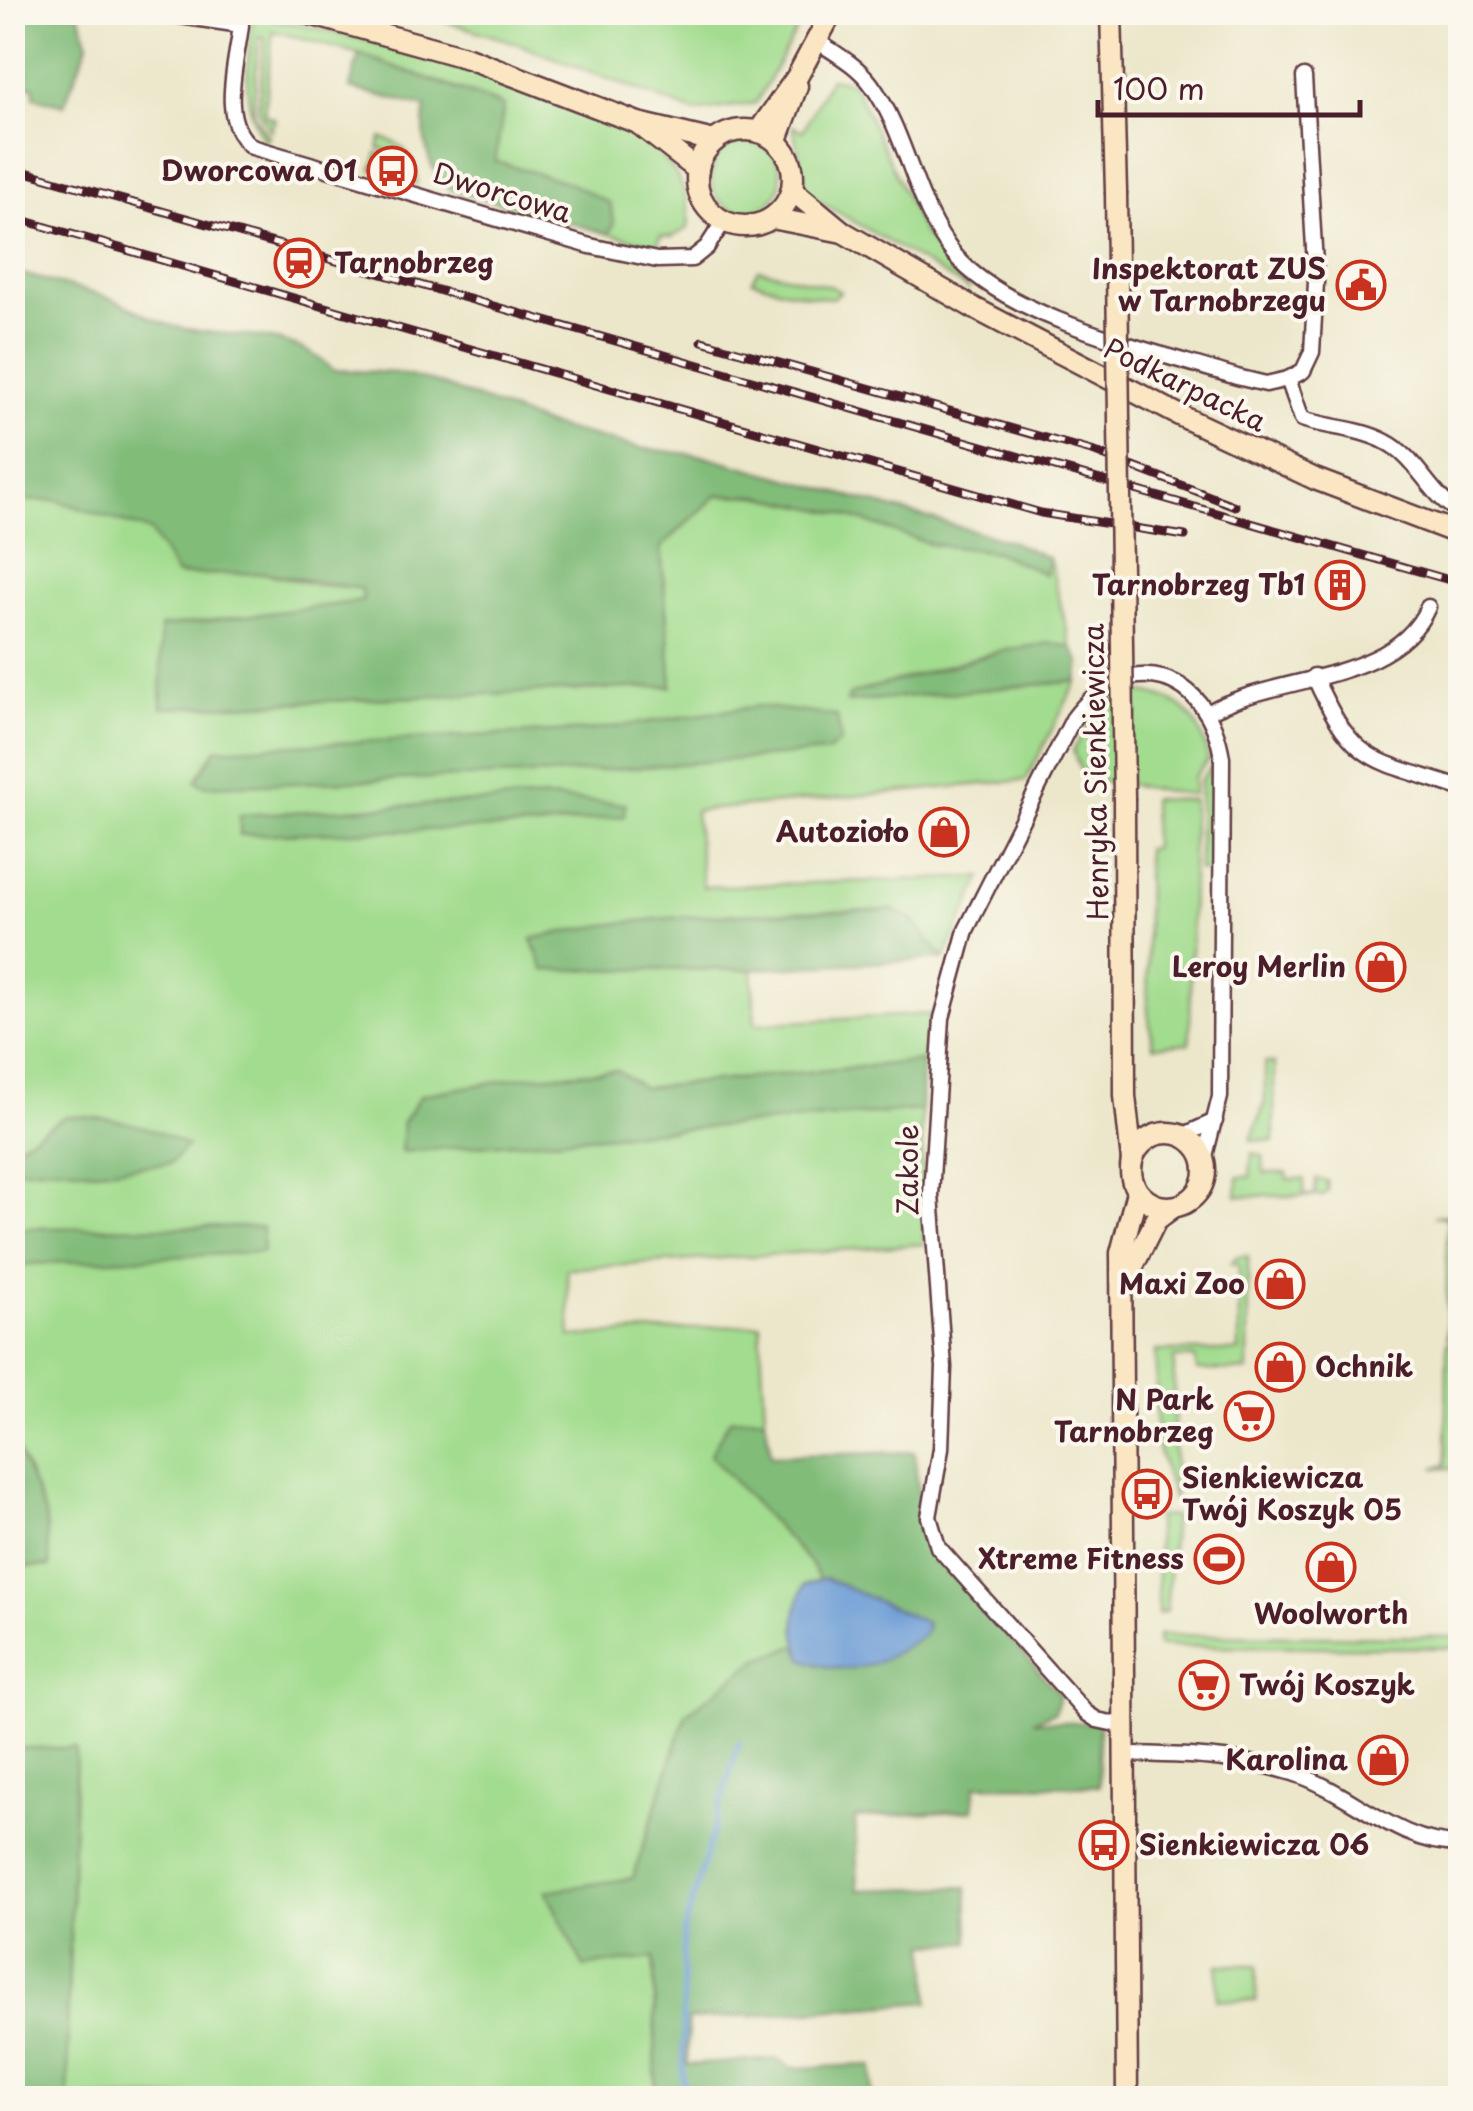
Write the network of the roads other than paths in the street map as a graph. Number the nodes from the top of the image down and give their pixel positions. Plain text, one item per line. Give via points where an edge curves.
1 (153, 12) edge
2 (832, 12) edge
3 (1111, 12) edge
4 (312, 14) edge
5 (817, 42) junction
6 (1304, 77) dead end
7 (638, 123) junction
8 (768, 135) junction
9 (714, 141) junction
10 (698, 170) junction
11 (792, 190) junction
12 (772, 218) junction
13 (724, 221) junction
14 (844, 232) junction
15 (1288, 380) junction
16 (1460, 511) edge
17 (1460, 534) edge
18 (1428, 607) dead end
19 (1314, 676) junction
20 (1209, 712) junction
21 (1460, 788) edge
22 (1127, 1111) junction
23 (1215, 1122) junction
24 (1159, 1134) junction
25 (1182, 1136) junction
26 (1204, 1160) junction
27 (1132, 1161) junction
28 (1137, 1192) junction
29 (1173, 1207) junction
30 (1123, 1286) junction
31 (1125, 1726) junction
32 (1125, 1754) junction
33 (1460, 1844) edge
34 (1127, 2098) edge

1 - 13 street, Dworcowa via 241,25 232,116 252,147 657,260 692,259
2 - 5 main road
3 - 22 main road, Henryka Sienkiewicza, bridge
4 - 7 main road via 468,58
5 - 8 main road via 797,77 796,96
5 - 15 street via 869,81 937,229 977,276 1064,321 1237,377 1266,384
6 - 15 street via 1316,282 1312,352 1303,372
7 - 9 main road
7 - 10 main road
8 - 9 main road via 737,131
8 - 11 main road via 794,172
9 - 10 main road
10 - 13 main road via 704,203
11 - 12 main road
11 - 14 main road, Podkarpacka
12 - 13 main road via 748,226
12 - 14 main road, Podkarpacka
14 - 17 main road, Podkarpacka via 1178,415 1314,479
15 - 16 street via 1302,419 1388,442
18 - 19 street via 1396,648
19 - 20 street via 1239,695
19 - 21 street via 1340,731 1356,748
20 - 23 street via 1223,775
20 - 31 street, Zakole via 1179,684 1154,677 1114,682 1084,705 966,930 936,1060 931,1195 944,1411 930,1532 1085,1712
22 - 24 main road
22 - 27 main road, Henryka Sienkiewicza
23 - 25 street
23 - 26 street
24 - 25 main road
24 - 27 main road via 1144,1141
25 - 26 main road
26 - 29 main road via 1199,1190
27 - 28 main road
28 - 29 main road via 1157,1206
28 - 30 main road via 1123,1242
29 - 30 main road via 1156,1220
30 - 31 main road
31 - 32 main road
32 - 33 street via 1210,1756 1292,1773 1409,1836
32 - 34 main road

